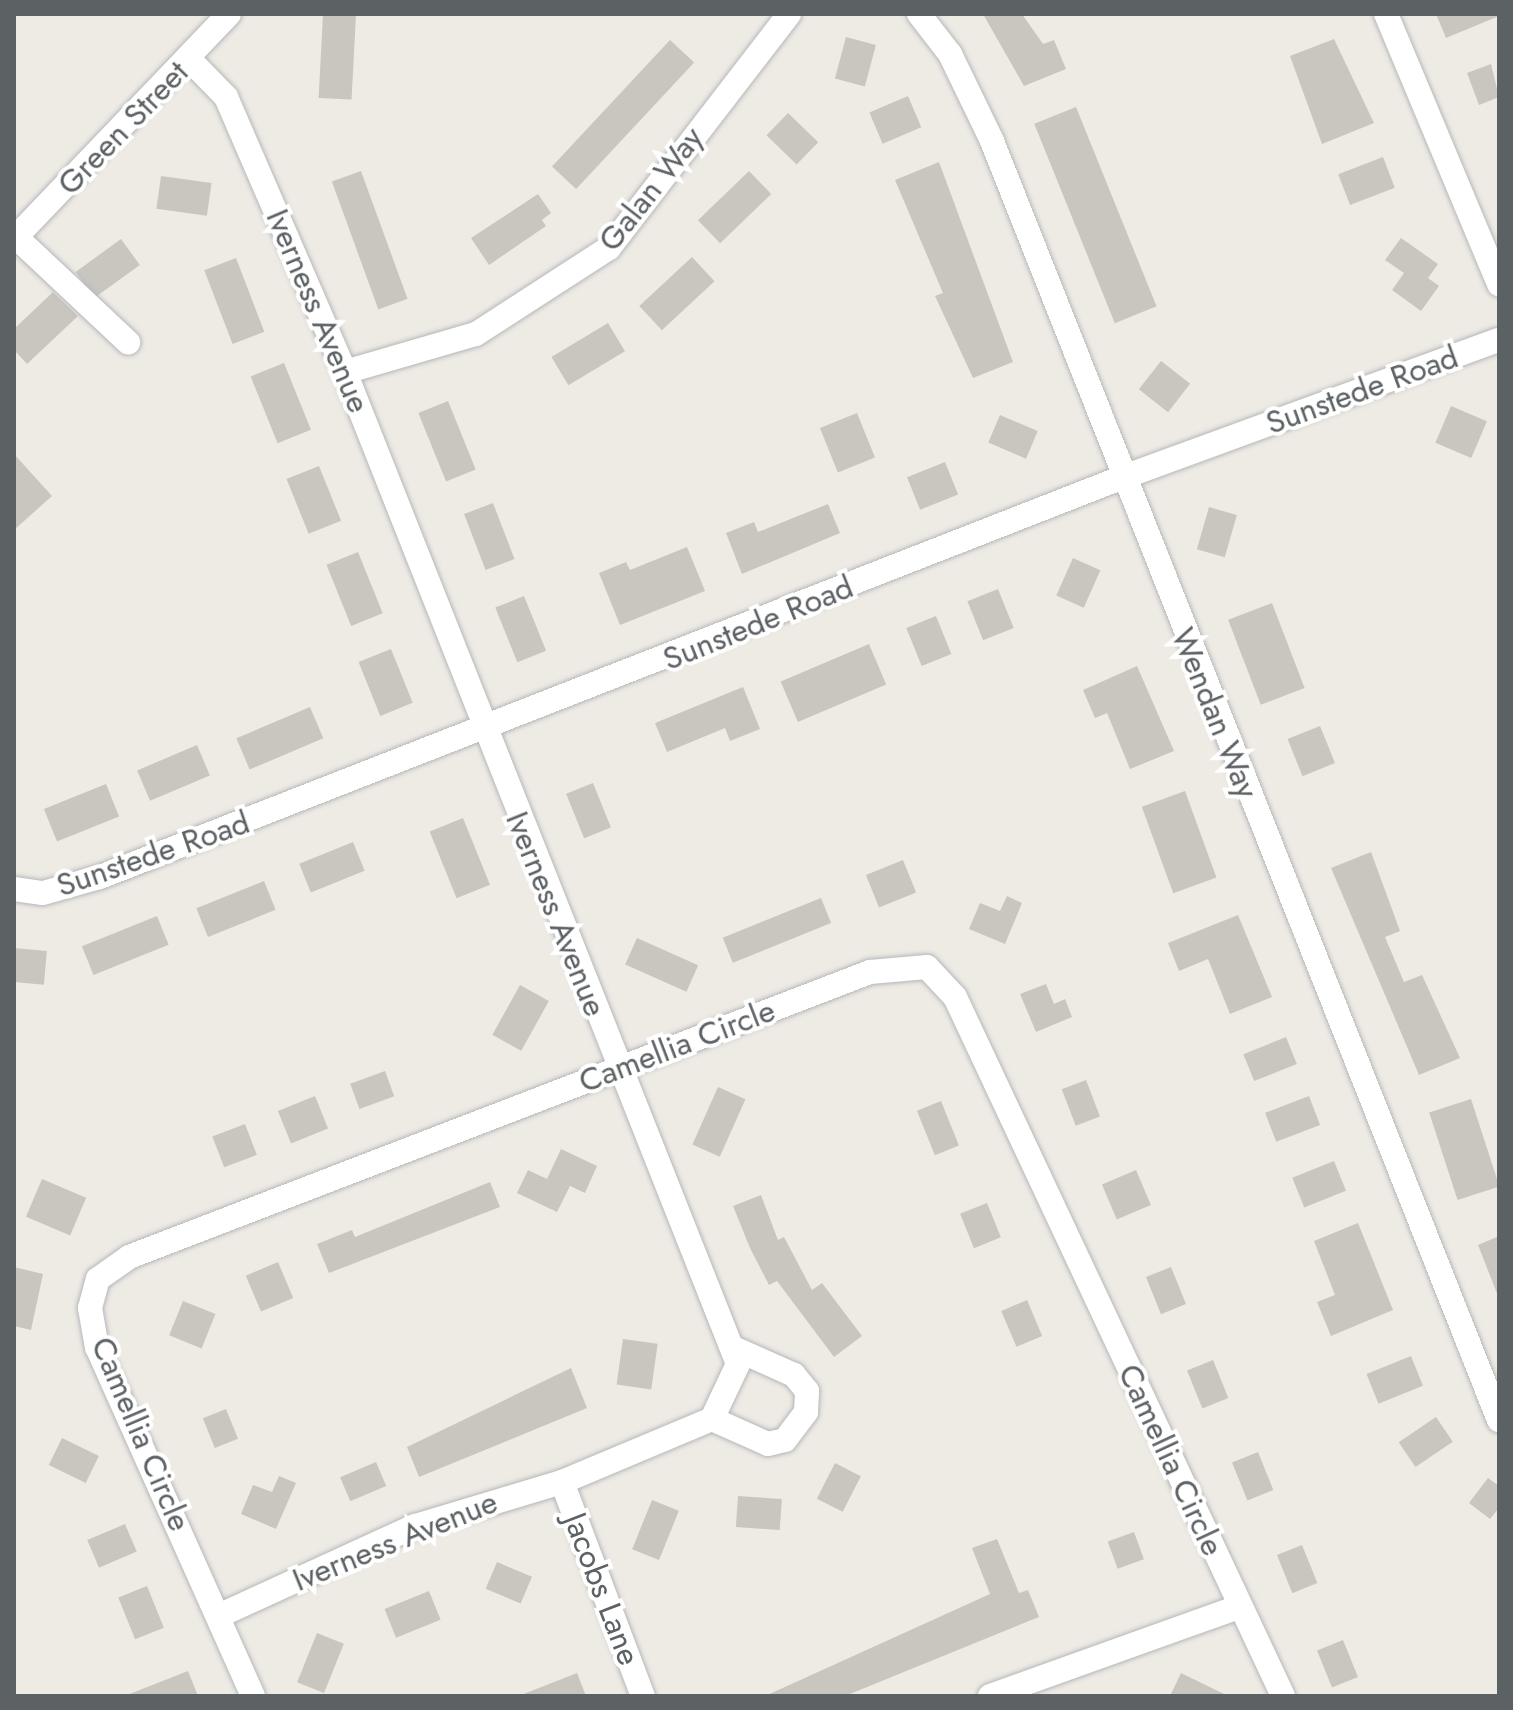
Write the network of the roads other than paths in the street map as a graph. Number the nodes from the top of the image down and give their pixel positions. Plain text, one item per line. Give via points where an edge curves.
1 (229, 14) edge
2 (789, 14) edge
3 (919, 14) edge
4 (1386, 14) edge
5 (190, 60) junction
6 (15, 238) edge
7 (1499, 284) edge
8 (1499, 340) edge
9 (128, 342) dead end
10 (345, 372) junction
11 (1121, 478) junction
12 (484, 732) junction
13 (14, 889) edge
14 (618, 1068) junction
15 (736, 1349) junction
16 (712, 1419) junction
17 (1499, 1420) edge
18 (562, 1482) junction
19 (1238, 1607) junction
20 (221, 1615) junction
21 (253, 1696) edge
22 (643, 1696) edge
23 (990, 1696) edge
24 (1283, 1696) edge

1 - 5 street, Green Street
2 - 10 street, Galan Way via 609,248 476,334
3 - 11 street, Wendan Way via 950,54 992,141
4 - 7 street
5 - 6 street, Green Street
5 - 10 street, Iverness Avenue via 226,97
6 - 9 street
8 - 11 street, Sunstede Road
10 - 12 street, Iverness Avenue
11 - 12 street, Sunstede Road
11 - 17 street, Wendan Way
12 - 13 street, Sunstede Road via 100,877 43,893
12 - 14 street, Iverness Avenue
14 - 15 street, Iverness Avenue
14 - 19 street, Camellia Circle via 870,972 927,967 955,997
14 - 20 street, Camellia Circle via 129,1257 98,1279 90,1308 97,1348
15 - 16 street via 731,1387
15 - 16 street via 794,1375 807,1391 806,1412 785,1440 768,1444
16 - 18 street, Iverness Avenue
18 - 20 street, Iverness Avenue via 415,1526
18 - 22 street, Jacobs Lane
19 - 23 street
19 - 24 street, Camellia Circle
20 - 21 street, Camellia Circle

